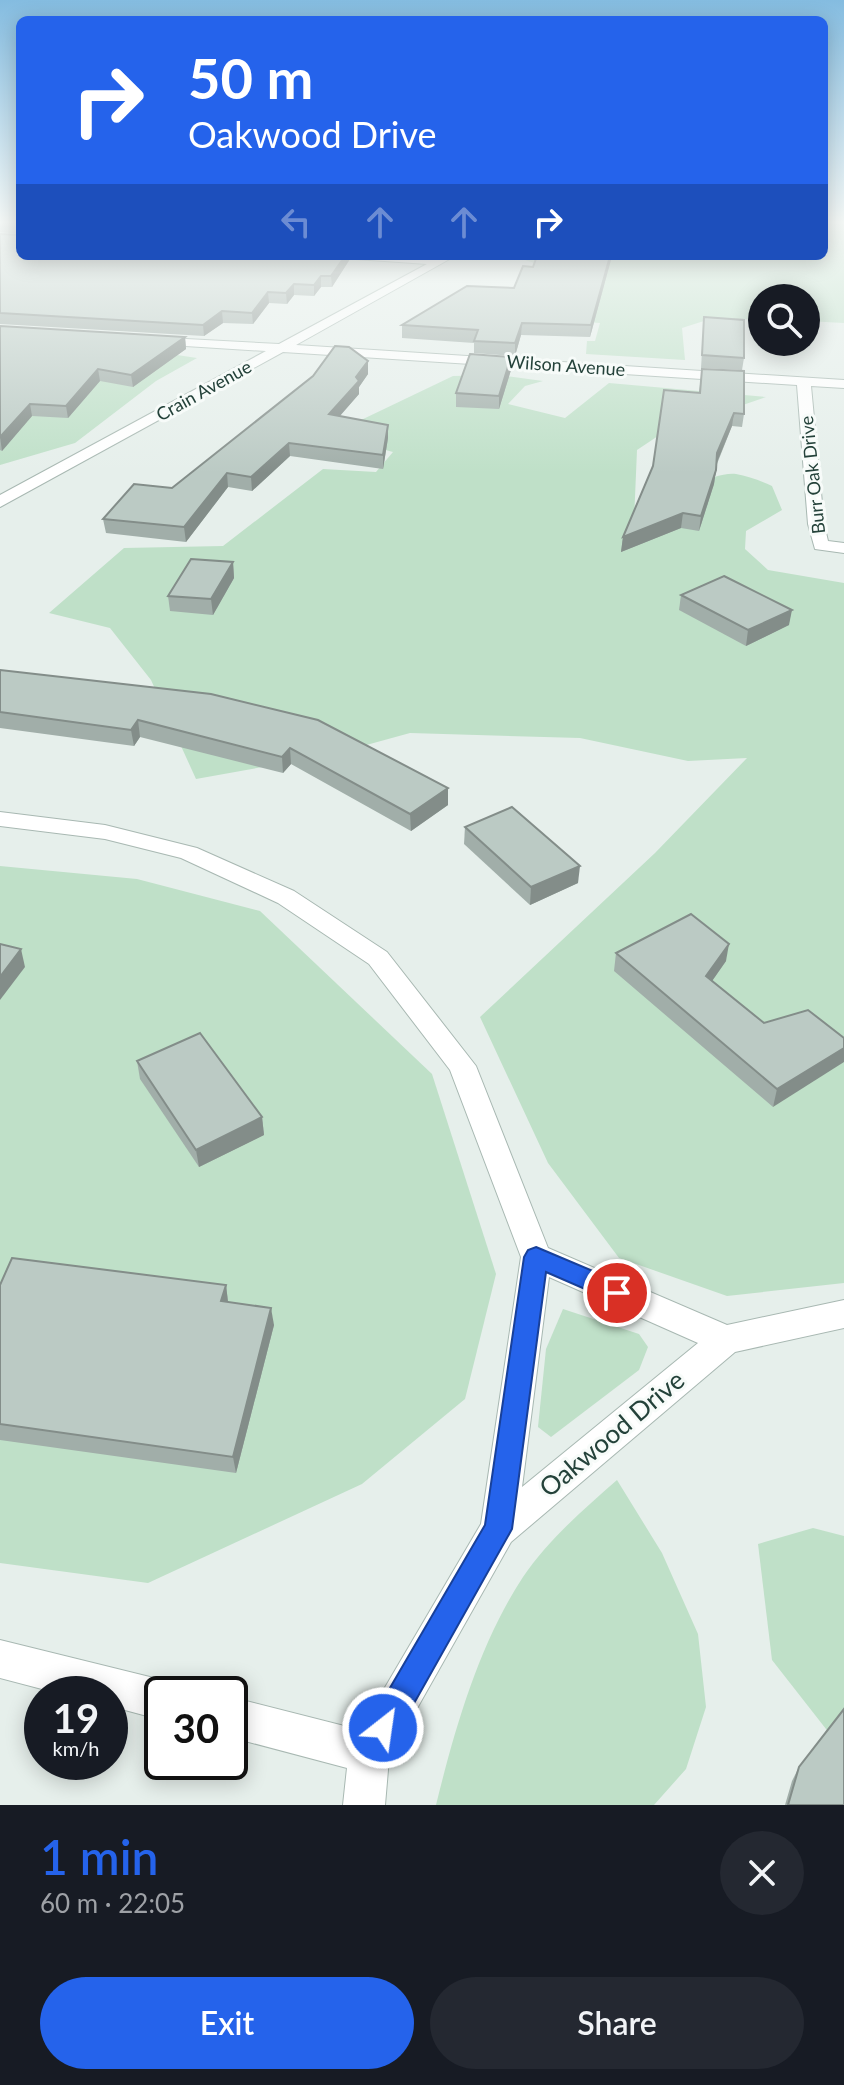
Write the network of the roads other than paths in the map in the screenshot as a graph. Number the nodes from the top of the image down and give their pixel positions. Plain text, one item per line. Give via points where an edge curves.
1 (361, 304) edge
2 (141, 339) edge
3 (281, 348) junction
4 (804, 382) junction
5 (844, 384) edge
6 (0, 502) edge
7 (844, 548) edge
8 (0, 819) edge
9 (536, 1257) junction
10 (844, 1314) edge
11 (726, 1340) junction
12 (498, 1529) junction
13 (0, 1659) edge
14 (144, 1695) edge
15 (248, 1722) edge
16 (369, 1753) junction
17 (364, 1805) edge

1 - 3 street, Crain Avenue
2 - 3 street, Wilson Avenue
3 - 4 street, Wilson Avenue
3 - 6 street, Crain Avenue
4 - 5 street, Wilson Avenue
4 - 7 street, Burr Oak Drive via 821,545
8 - 9 street via 105,832 189,853 286,897 378,958 462,1066
9 - 11 street
9 - 12 street
10 - 11 street, Oakwood Drive
11 - 12 street, Oakwood Drive
12 - 16 street
13 - 14 street
15 - 16 street
16 - 17 street

